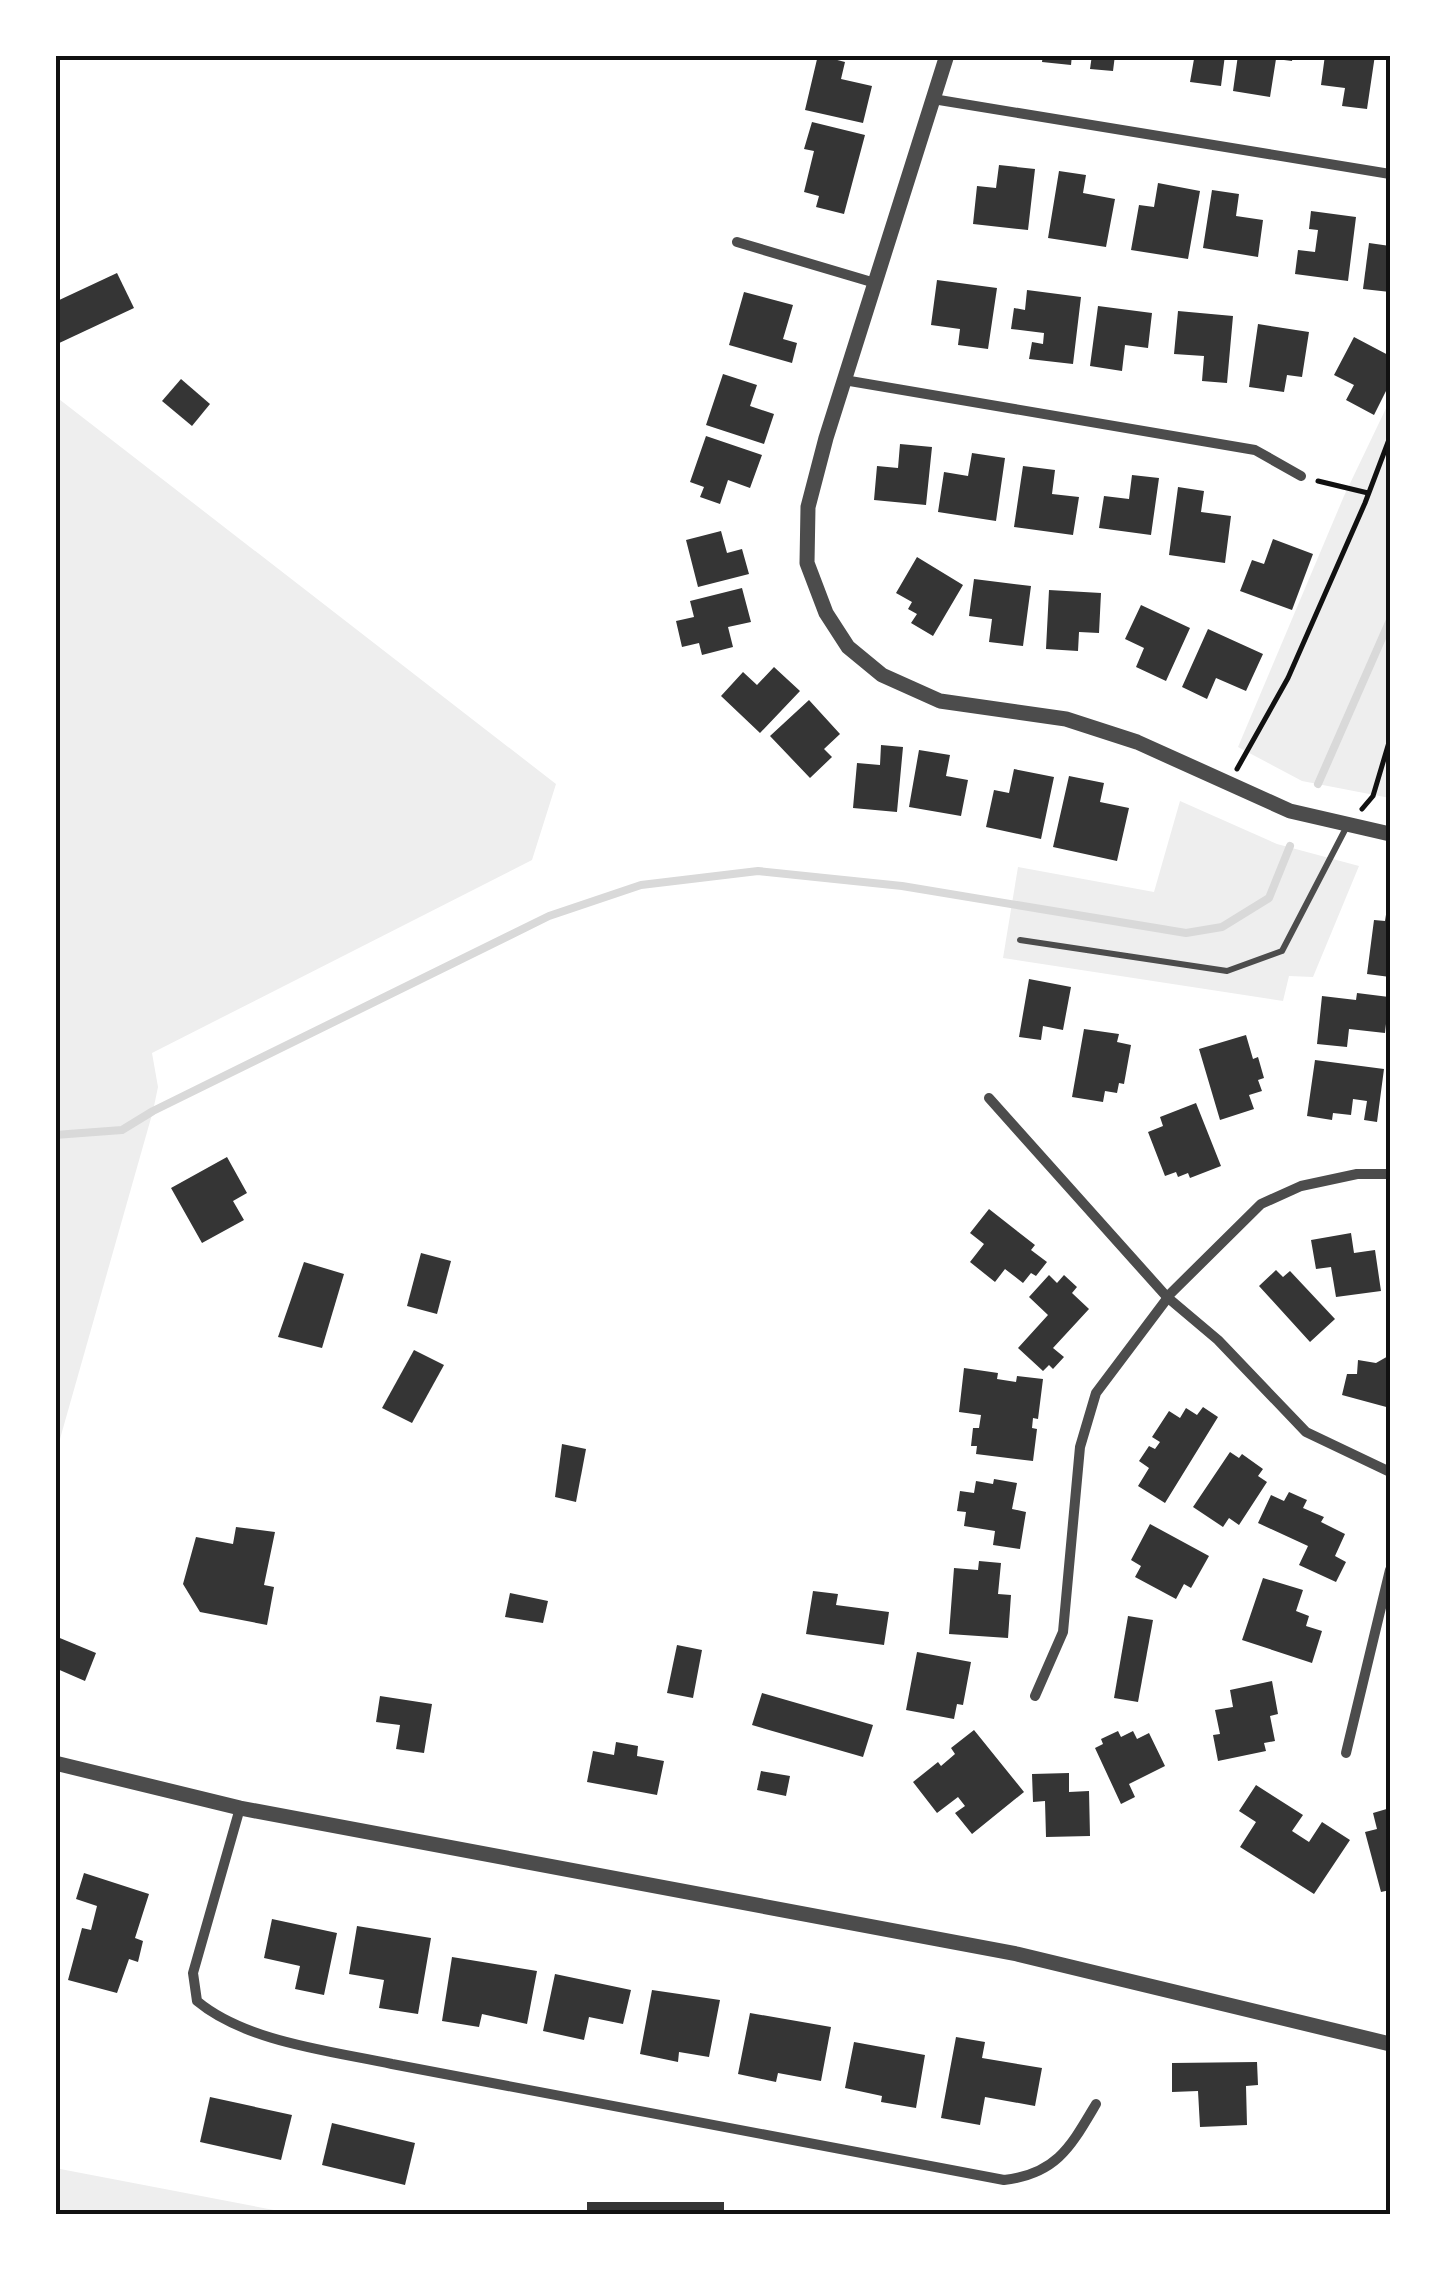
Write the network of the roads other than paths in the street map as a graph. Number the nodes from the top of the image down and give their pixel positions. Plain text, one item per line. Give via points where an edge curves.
1 (947, 55) edge
2 (934, 100) junction
3 (1390, 174) edge
4 (737, 242) dead end
5 (875, 283) junction
6 (844, 380) junction
7 (1300, 476) road end
8 (1348, 825) junction
9 (1390, 834) edge
10 (1020, 940) dead end
11 (989, 1098) dead end
12 (1390, 1174) edge
13 (1168, 1296) junction
14 (1390, 1472) edge
15 (1390, 1570) edge
16 (1034, 1696) dead end
17 (1346, 1754) dead end
18 (55, 1764) edge
19 (240, 1808) junction
20 (1390, 2044) edge
21 (1096, 2104) dead end

1 - 2 street
2 - 3 street
2 - 5 street
4 - 5 street
5 - 6 street
6 - 7 street via 1255,450
6 - 8 street via 808,507 808,563 826,613 848,647 882,675 940,701 1066,718 1137,742 1290,812
8 - 9 street
8 - 10 lane via 1282,952 1227,971
11 - 13 street
12 - 13 street via 1301,1186 1261,1204
13 - 14 street via 1306,1432
13 - 16 street via 1096,1393 1080,1447 1062,1632
15 - 17 street
18 - 19 street
19 - 20 street via 1016,1954
19 - 21 street via 193,1974 198,2001 230,2024 392,2064 1004,2180 1029,2177 1069,2150

